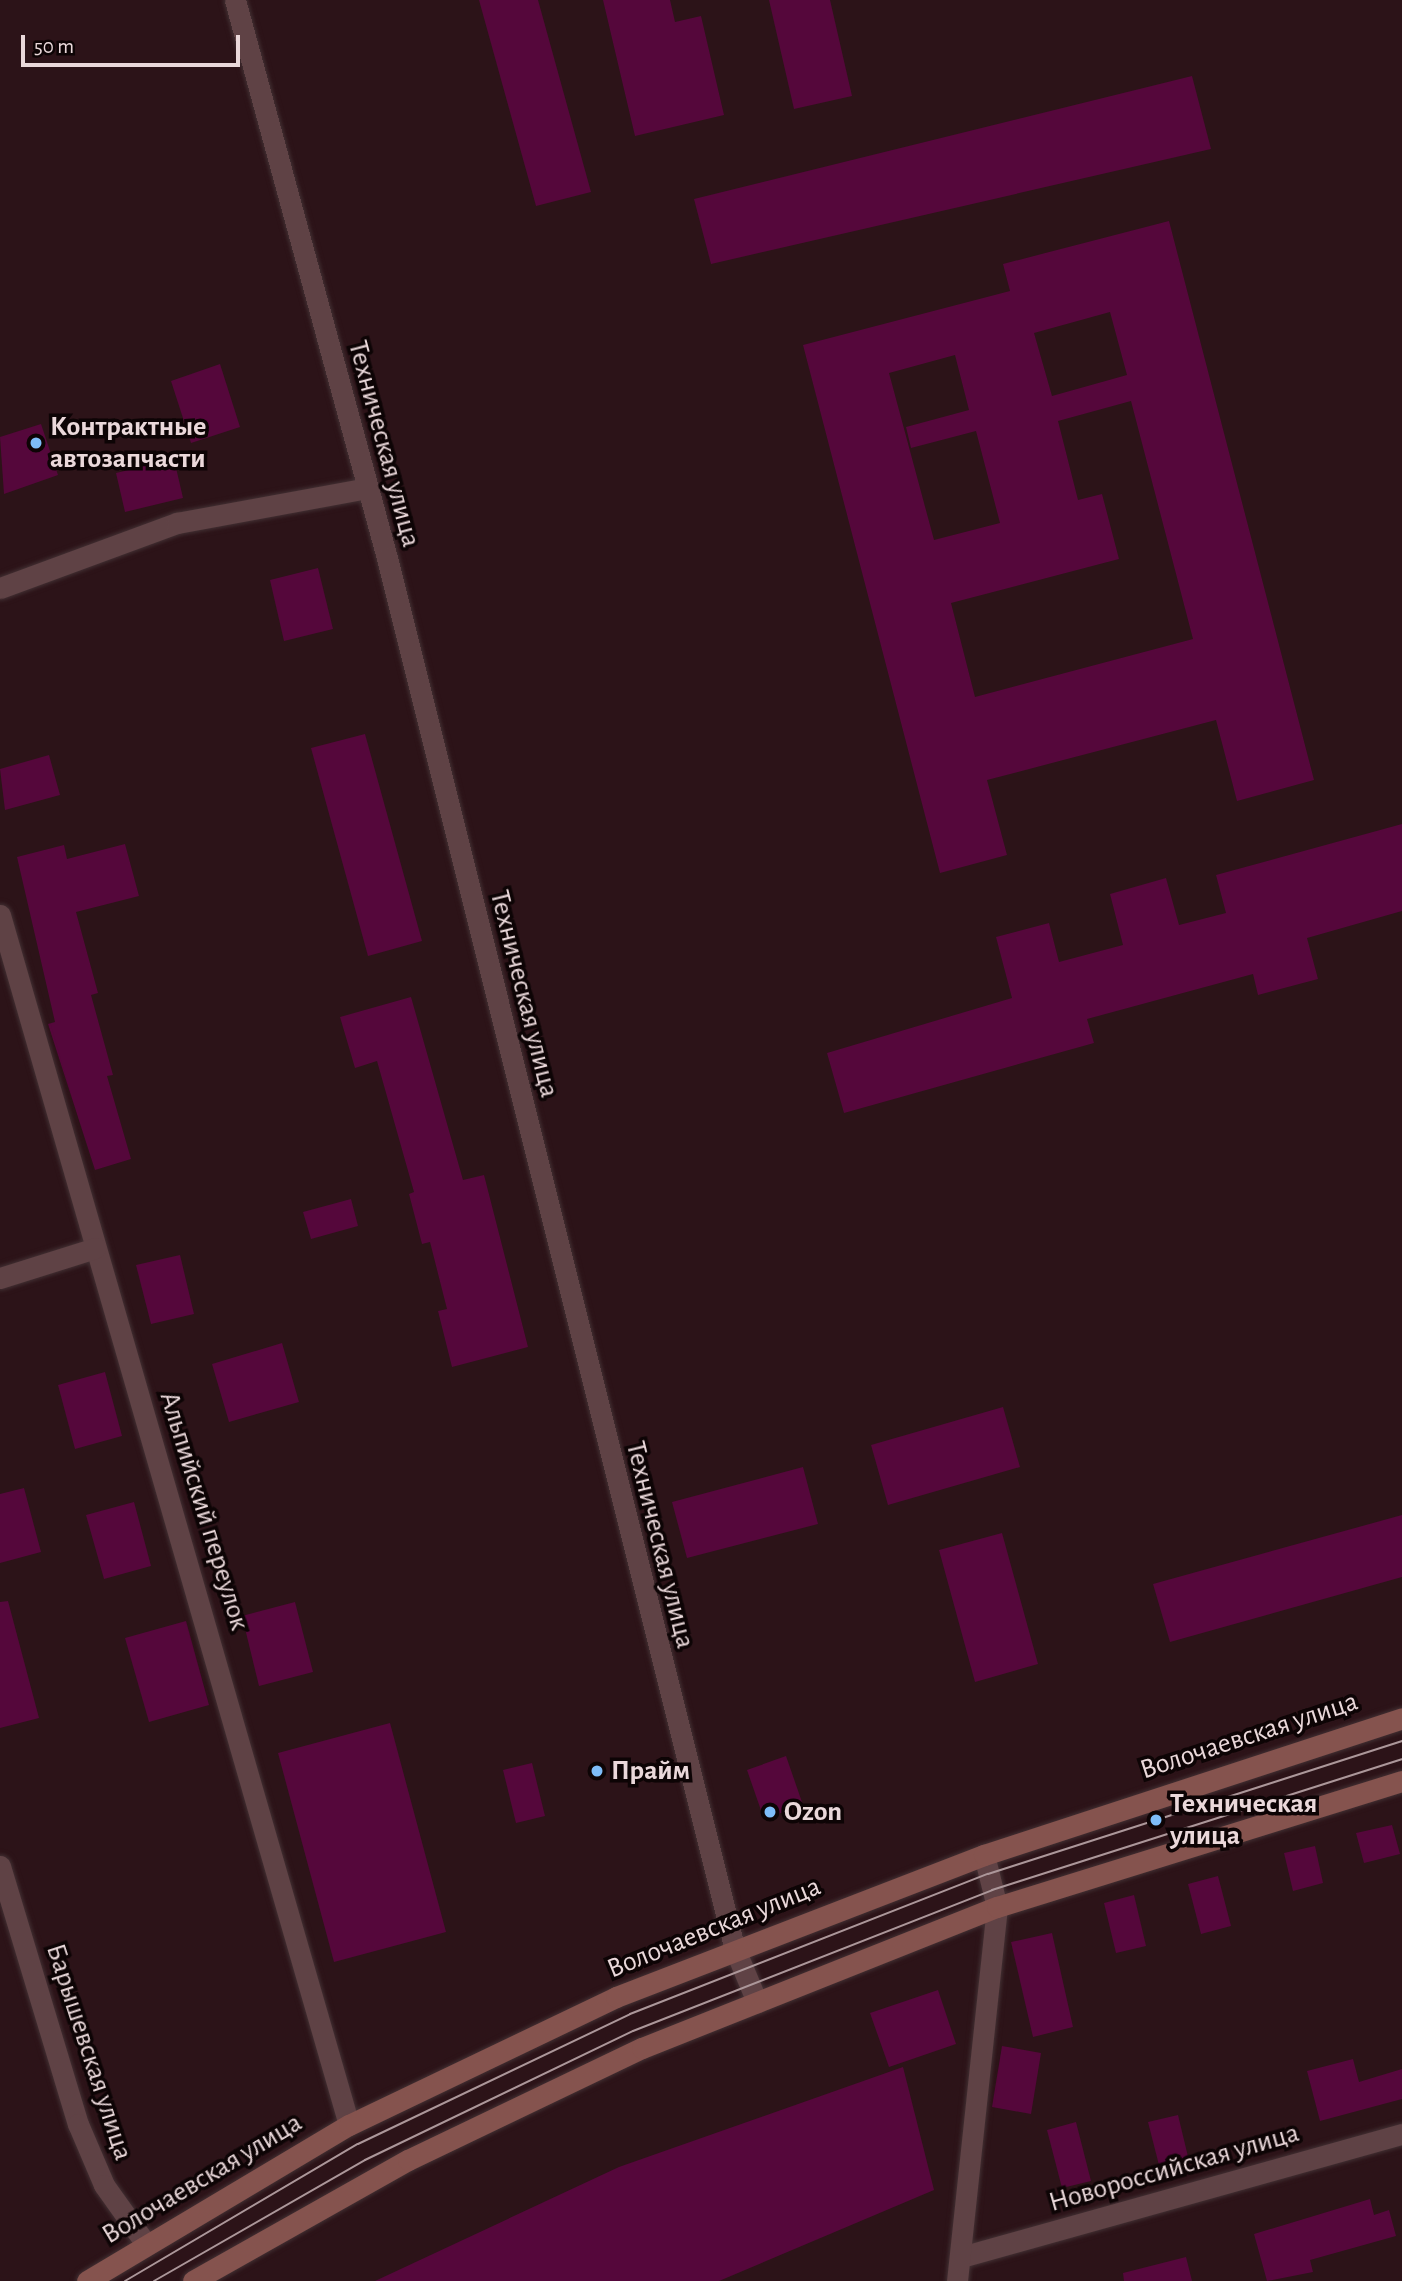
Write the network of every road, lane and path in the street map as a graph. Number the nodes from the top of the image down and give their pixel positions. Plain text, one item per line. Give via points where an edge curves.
1 (235, 0) edge
2 (366, 488) junction
3 (0, 588) edge
4 (0, 915) edge
5 (95, 1248) junction
6 (0, 1278) edge
7 (1402, 1718) edge
8 (1402, 1781) edge
9 (984, 1855) junction
10 (0, 1867) edge
11 (997, 1907) junction
12 (734, 1947) junction
13 (757, 2002) junction
14 (349, 2124) junction
15 (1402, 2134) edge
16 (146, 2244) junction
17 (961, 2257) junction
18 (87, 2281) edge
19 (193, 2281) edge
20 (957, 2281) edge

1 - 2 street, Техническая улица
2 - 3 street via 177,523
2 - 12 street, Техническая улица
4 - 5 street, Альпийский переулок
5 - 6 street
5 - 14 street, Альпийский переулок
7 - 9 main road, Волочаевская улица
8 - 11 main road
9 - 11 street
9 - 12 main road, Волочаевская улица
10 - 16 street, Барышевская улица via 78,2124 104,2185
11 - 13 main road
11 - 17 street
12 - 13 street, Техническая улица
12 - 14 main road, Волочаевская улица
13 - 19 main road via 642,2048 408,2160
14 - 16 main road, Волочаевская улица
15 - 17 street, Новороссийская улица
16 - 18 main road, Волочаевская улица
17 - 20 street

